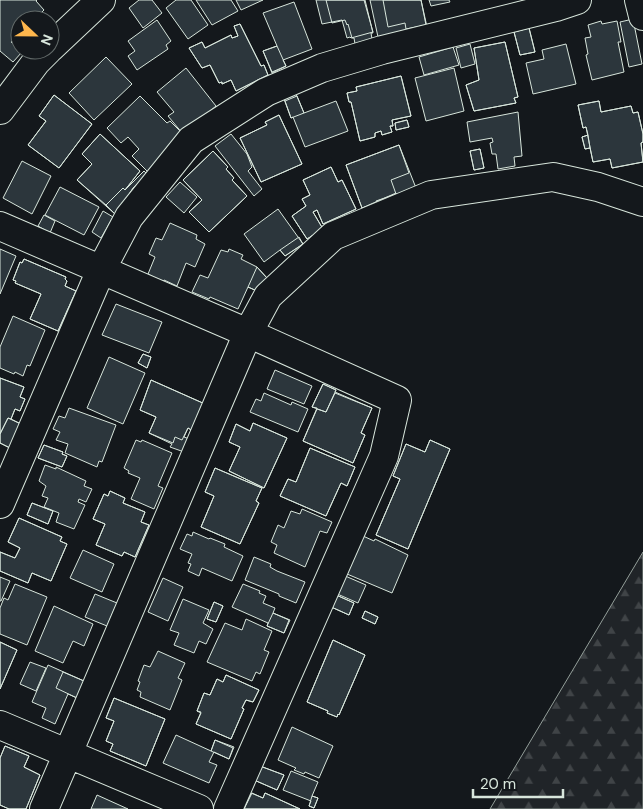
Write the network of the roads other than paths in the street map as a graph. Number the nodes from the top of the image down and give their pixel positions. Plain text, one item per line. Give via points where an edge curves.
1 (101, 0) edge
2 (577, 0) edge
3 (639, 0) edge
4 (643, 16) edge
5 (60, 39) edge
6 (38, 60) edge
7 (0, 110) edge
8 (643, 202) edge
9 (0, 226) edge
10 (101, 270) junction
11 (248, 333) junction
12 (0, 504) edge
13 (0, 725) edge
14 (68, 753) junction
15 (44, 809) edge
16 (199, 809) edge
17 (228, 809) edge

1 - 5 street
2 - 10 street via 382,50 322,68 266,92 190,140 129,217
3 - 4 street
6 - 7 street
8 - 11 street via 598,186 553,177 431,195 334,236 268,296
9 - 10 street
10 - 11 street
10 - 12 street
11 - 14 street
11 - 17 street via 396,400 384,456
13 - 14 street
14 - 15 street
14 - 16 street

